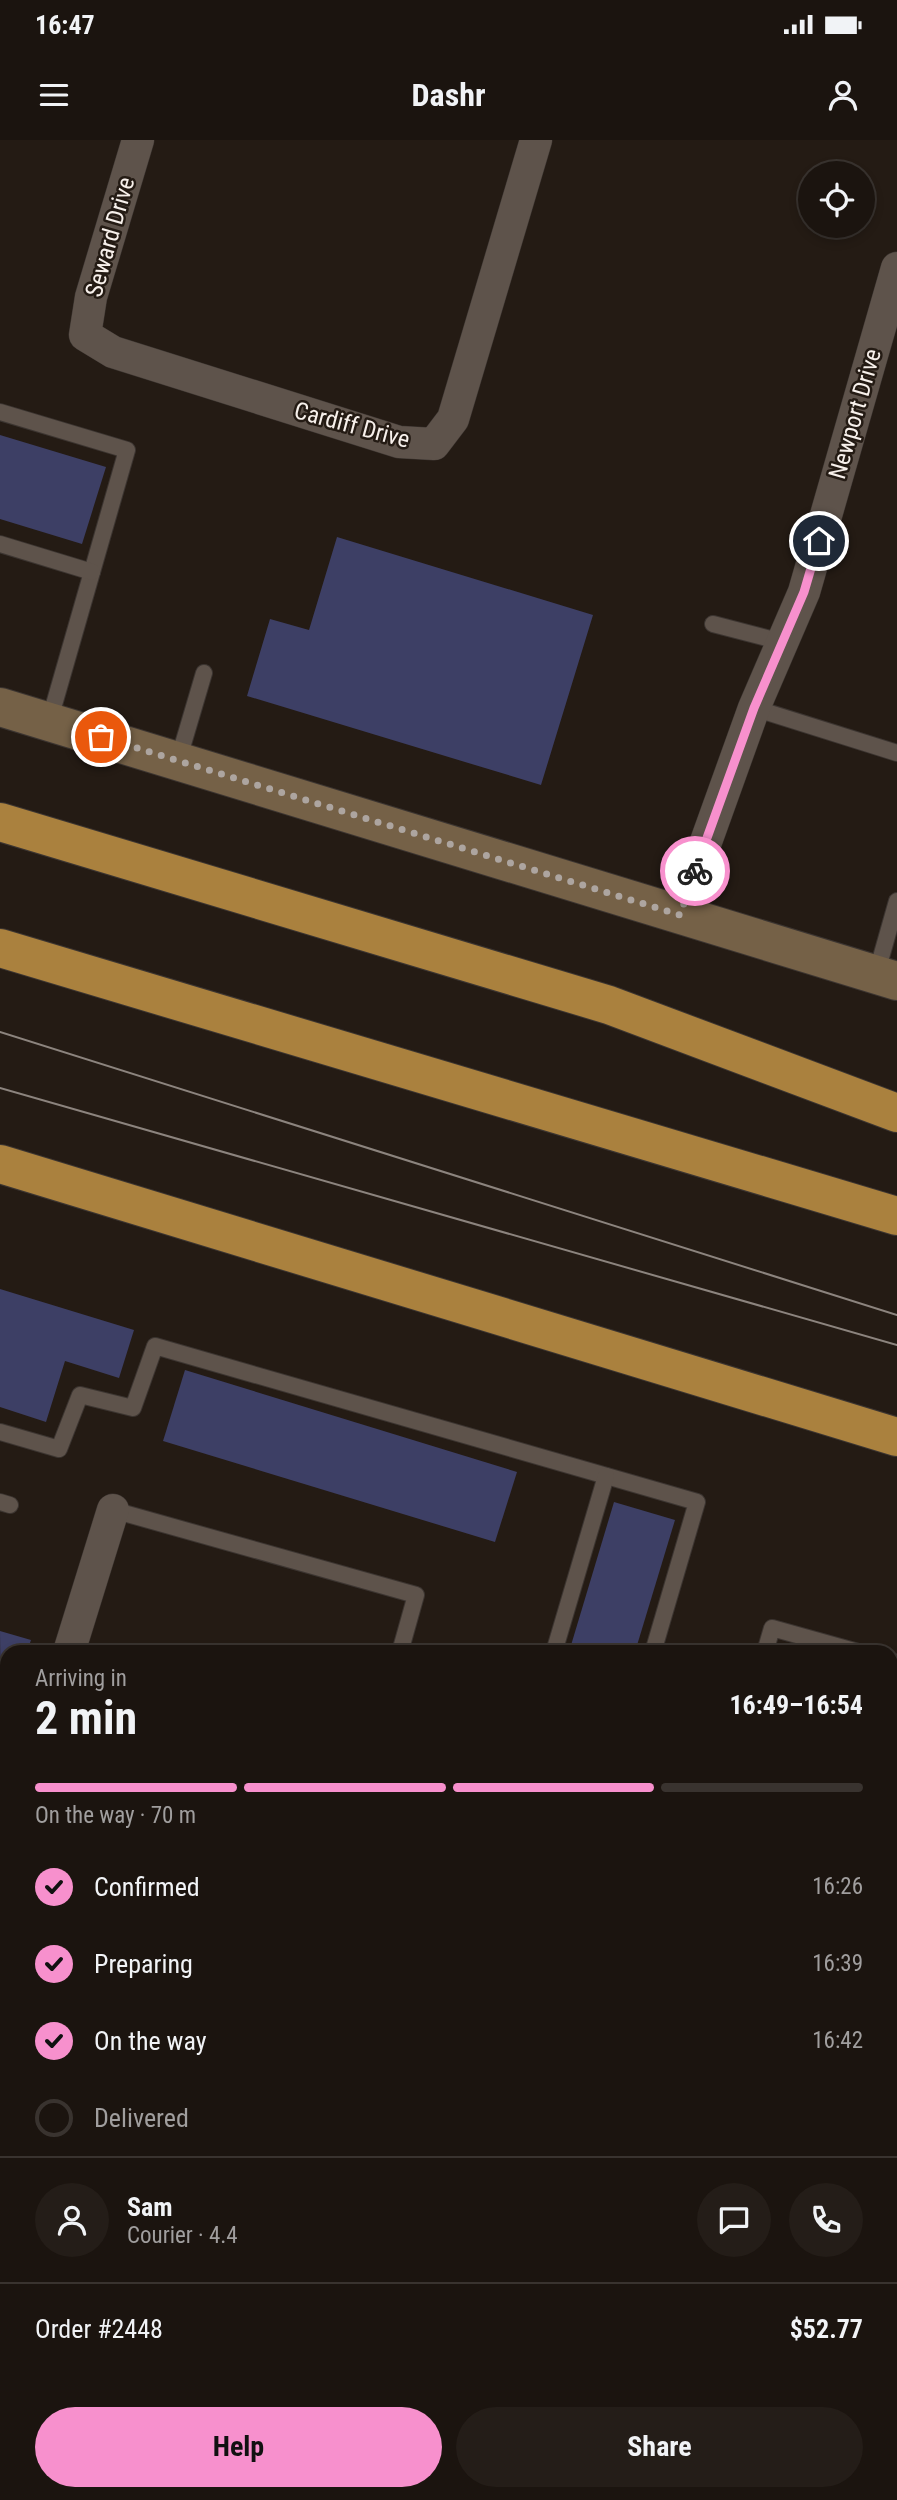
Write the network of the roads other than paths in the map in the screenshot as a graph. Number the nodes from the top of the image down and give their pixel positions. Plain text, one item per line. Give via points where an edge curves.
1 (138, 140) edge
2 (536, 140) edge
3 (897, 268) edge
4 (85, 335) joint
5 (0, 412) edge
6 (0, 544) edge
7 (92, 572) junction
8 (713, 624) dead end
9 (782, 642) junction
10 (204, 673) dead end
11 (0, 707) edge
12 (754, 708) junction
13 (49, 722) junction
14 (897, 753) edge
15 (178, 761) junction
16 (0, 822) edge
17 (897, 901) edge
18 (680, 915) junction
19 (0, 948) edge
20 (887, 978) edge
21 (897, 1113) edge
22 (0, 1164) edge
23 (0, 1180) edge
24 (897, 1216) edge
25 (472, 1310) junction
26 (0, 1432) edge
27 (897, 1437) edge
28 (606, 1476) junction
29 (113, 1510) joint
30 (71, 1645) edge
31 (402, 1645) edge
32 (556, 1645) edge
33 (655, 1645) edge
34 (767, 1645) edge
35 (833, 1645) edge

1 - 4 street, Seward Drive via 91,297
2 - 4 street, Cardiff Drive via 453,419 434,444 399,442 321,418 113,352
3 - 9 street, Newport Drive via 804,592
5 - 7 lane via 127,450
6 - 7 lane
7 - 13 lane
8 - 9 lane
9 - 12 street, Newport Drive
10 - 15 lane
11 - 13 main road
12 - 14 lane
12 - 18 street, Newport Drive
13 - 15 main road
15 - 18 main road
16 - 21 highway via 609,1005
17 - 20 lane
18 - 20 main road
19 - 24 highway
22 - 25 highway
23 - 25 highway
25 - 27 highway
26 - 28 lane via 59,1449 79,1395 133,1408 155,1346
28 - 32 lane
28 - 33 lane via 696,1502
29 - 30 street
29 - 31 lane via 416,1595
34 - 35 lane via 772,1628

